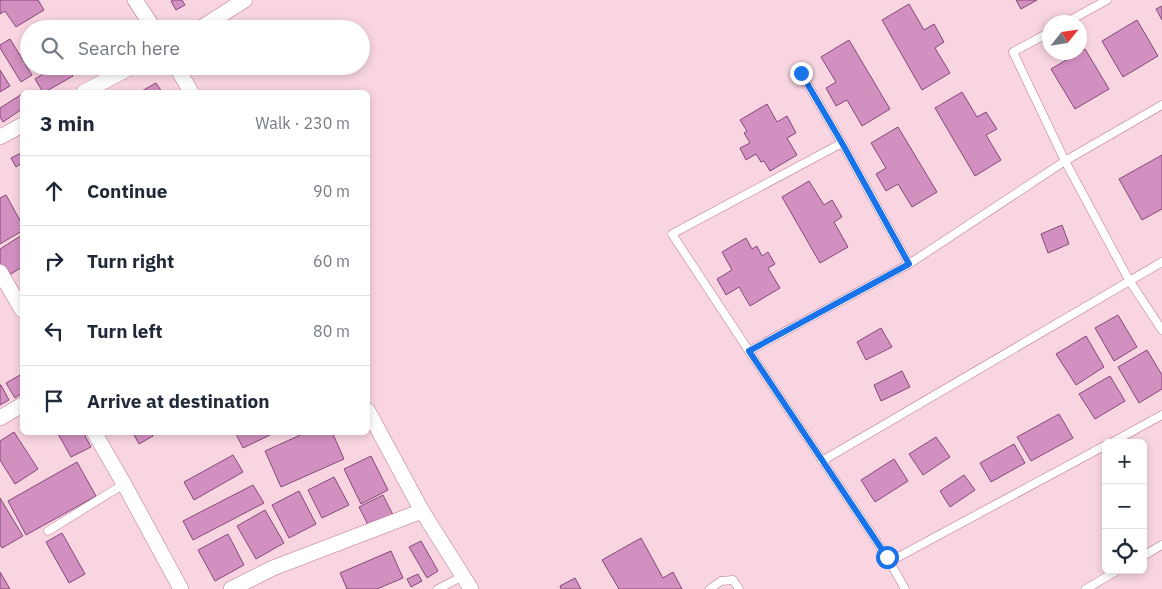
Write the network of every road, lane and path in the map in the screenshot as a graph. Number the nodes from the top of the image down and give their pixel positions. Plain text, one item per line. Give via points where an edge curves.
1 (135, 0) edge
2 (245, 0) edge
3 (1107, 0) edge
4 (1080, 15) edge
5 (148, 20) edge
6 (213, 20) edge
7 (1042, 36) edge
8 (801, 73) dead end
9 (117, 75) edge
10 (181, 75) edge
11 (88, 90) edge
12 (190, 90) edge
13 (1162, 104) edge
14 (20, 126) edge
15 (0, 137) edge
16 (842, 143) junction
17 (1065, 161) junction
18 (1162, 262) edge
19 (909, 264) junction
20 (0, 272) edge
21 (1129, 280) junction
22 (20, 307) edge
23 (1162, 330) edge
24 (749, 351) junction
25 (20, 406) edge
26 (1162, 415) edge
27 (370, 416) edge
28 (0, 418) edge
29 (96, 435) edge
30 (1118, 439) edge
31 (1102, 447) edge
32 (822, 461) junction
33 (124, 484) junction
34 (422, 511) junction
35 (48, 531) dead end
36 (1162, 545) edge
37 (1147, 554) edge
38 (889, 562) junction
39 (1111, 574) edge
40 (463, 576) junction
41 (181, 589) edge
42 (230, 589) edge
43 (438, 589) edge
44 (471, 589) edge
45 (710, 589) edge
46 (739, 589) edge
47 (905, 589) edge
48 (1086, 589) edge

1 - 5 street
2 - 6 street
3 - 4 lane
7 - 17 lane via 1013,52
8 - 16 lane
9 - 11 street
10 - 12 street
13 - 17 lane
14 - 15 street
16 - 19 lane
16 - 24 lane via 672,234
17 - 19 lane
17 - 21 lane
18 - 21 lane
19 - 24 lane
20 - 22 street
21 - 23 lane
21 - 32 lane
24 - 32 lane
25 - 28 street
26 - 30 lane
27 - 34 street
29 - 33 street
31 - 38 lane
32 - 38 lane
33 - 35 lane
33 - 41 street
34 - 40 street
34 - 42 street via 273,568
36 - 37 lane
38 - 47 lane
39 - 48 lane
40 - 43 lane
40 - 44 street
45 - 46 lane via 721,581 733,580

